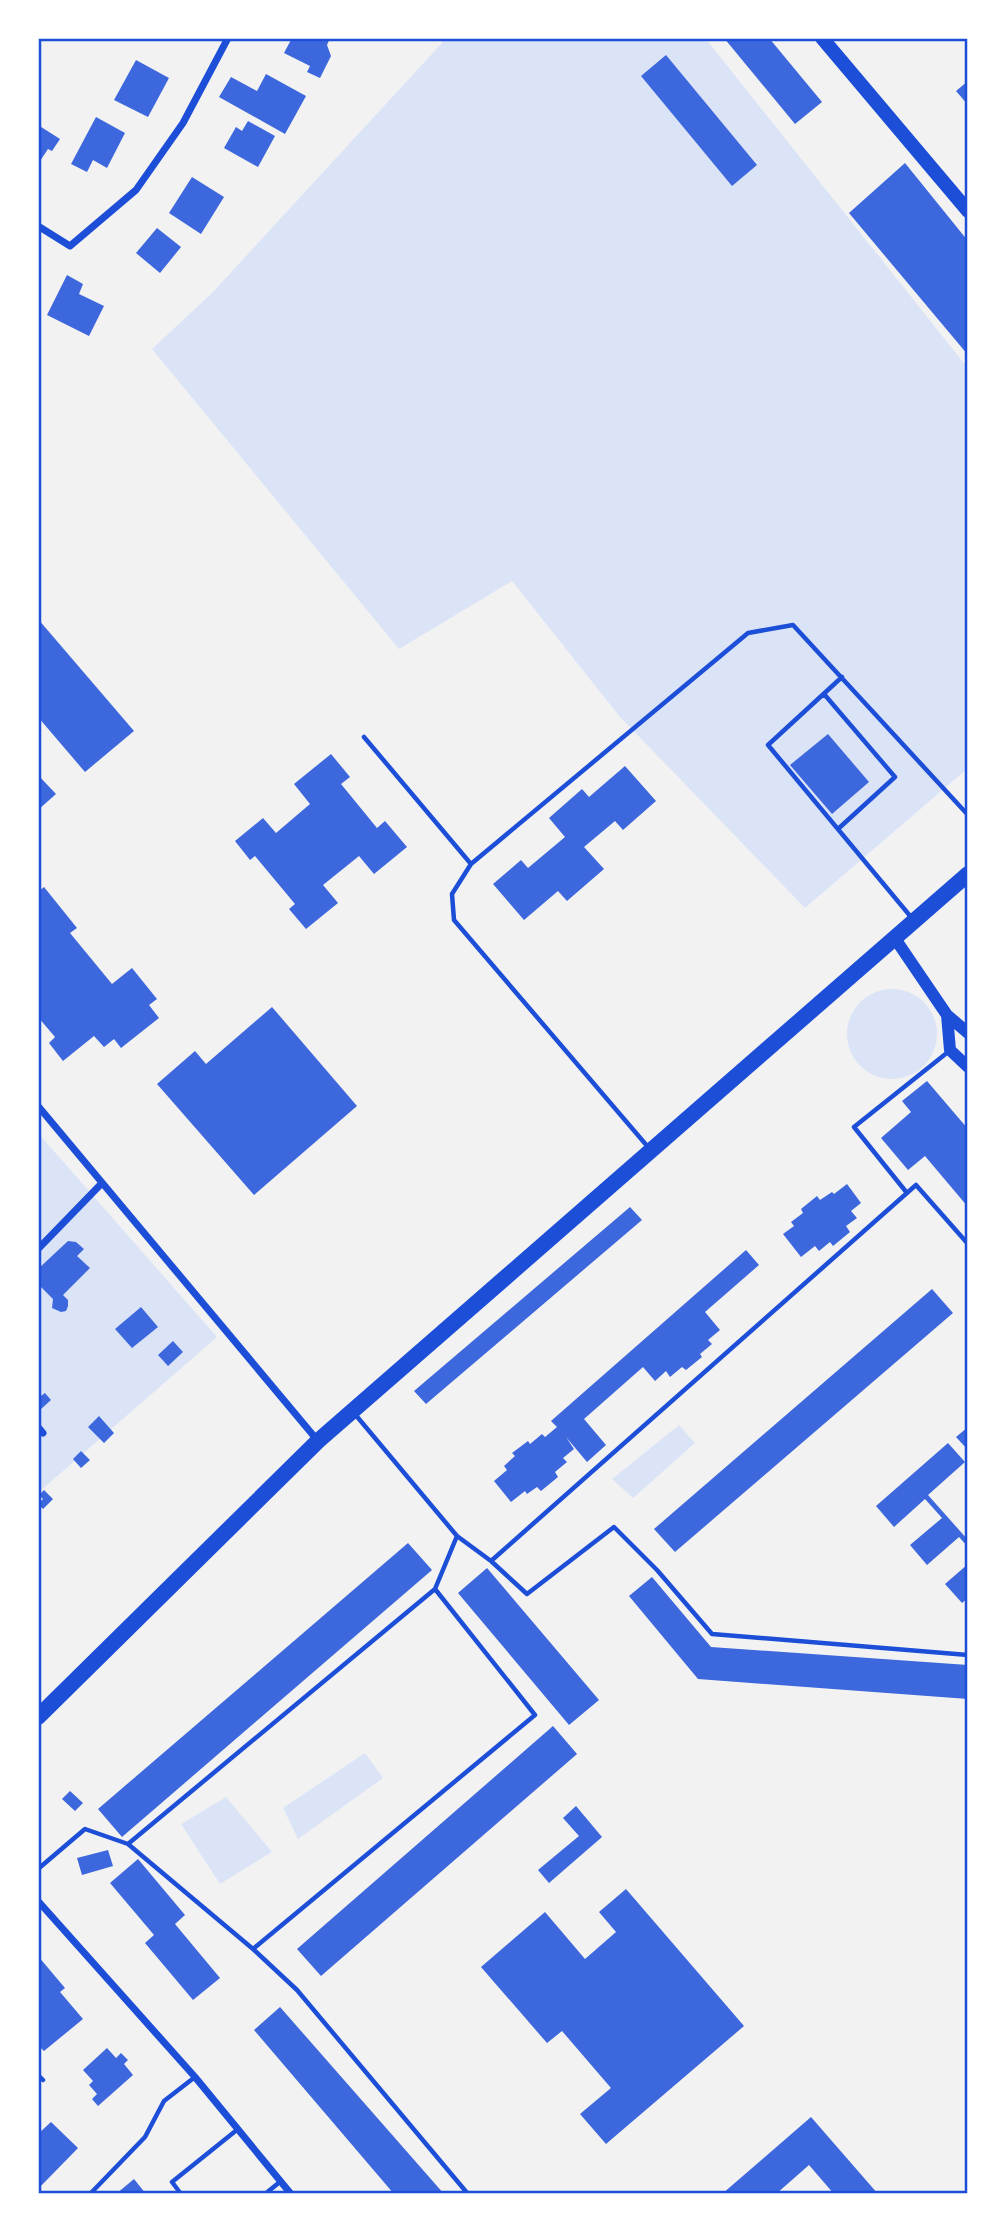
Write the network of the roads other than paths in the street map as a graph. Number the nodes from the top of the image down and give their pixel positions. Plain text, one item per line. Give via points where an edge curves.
1 (228, 38) edge
2 (822, 38) edge
3 (968, 211) edge
4 (38, 226) edge
5 (842, 677) junction
6 (824, 694) junction
7 (364, 737) dead end
8 (968, 815) edge
9 (838, 829) junction
10 (471, 864) junction
11 (968, 874) edge
12 (914, 920) junction
13 (894, 937) junction
14 (947, 1015) junction
15 (968, 1033) edge
16 (950, 1050) junction
17 (968, 1068) edge
18 (38, 1106) edge
19 (650, 1150) junction
20 (103, 1183) junction
21 (908, 1193) junction
22 (968, 1244) edge
23 (38, 1249) edge
24 (352, 1410) junction
25 (318, 1441) junction
26 (457, 1536) junction
27 (491, 1561) junction
28 (435, 1589) junction
29 (968, 1655) edge
30 (38, 1717) edge
31 (128, 1844) junction
32 (38, 1869) edge
33 (38, 1901) edge
34 (253, 1949) junction
35 (38, 2075) edge
36 (195, 2077) junction
37 (43, 2080) dead end
38 (238, 2129) junction
39 (281, 2181) junction
40 (90, 2193) edge
41 (181, 2193) edge
42 (265, 2193) edge
43 (291, 2193) edge
44 (468, 2193) edge

1 - 4 street via 183,123 136,190 70,246
2 - 3 main road
5 - 6 lane
5 - 8 lane
5 - 10 lane via 793,625 748,633
6 - 9 lane via 768,745
6 - 9 lane via 895,777
7 - 10 lane
9 - 12 lane
10 - 19 lane via 452,894 454,920
11 - 12 main road
12 - 13 main road
13 - 14 street
13 - 19 main road
14 - 15 street
14 - 16 street
16 - 17 street
16 - 21 lane via 854,1127
18 - 20 street
19 - 24 main road
20 - 23 street
20 - 25 street
21 - 22 lane via 916,1185
21 - 27 lane
24 - 25 main road
24 - 26 lane
25 - 30 main road
26 - 27 lane
26 - 28 lane
27 - 29 lane via 527,1594 614,1527 712,1634
28 - 31 lane
28 - 34 lane via 535,1715
31 - 32 lane via 85,1829
31 - 34 lane
33 - 36 street
34 - 44 lane via 297,1990
35 - 37 lane
36 - 38 street
36 - 40 lane via 164,2102 145,2137
38 - 39 street
38 - 41 lane via 172,2182
39 - 42 lane
39 - 43 street

